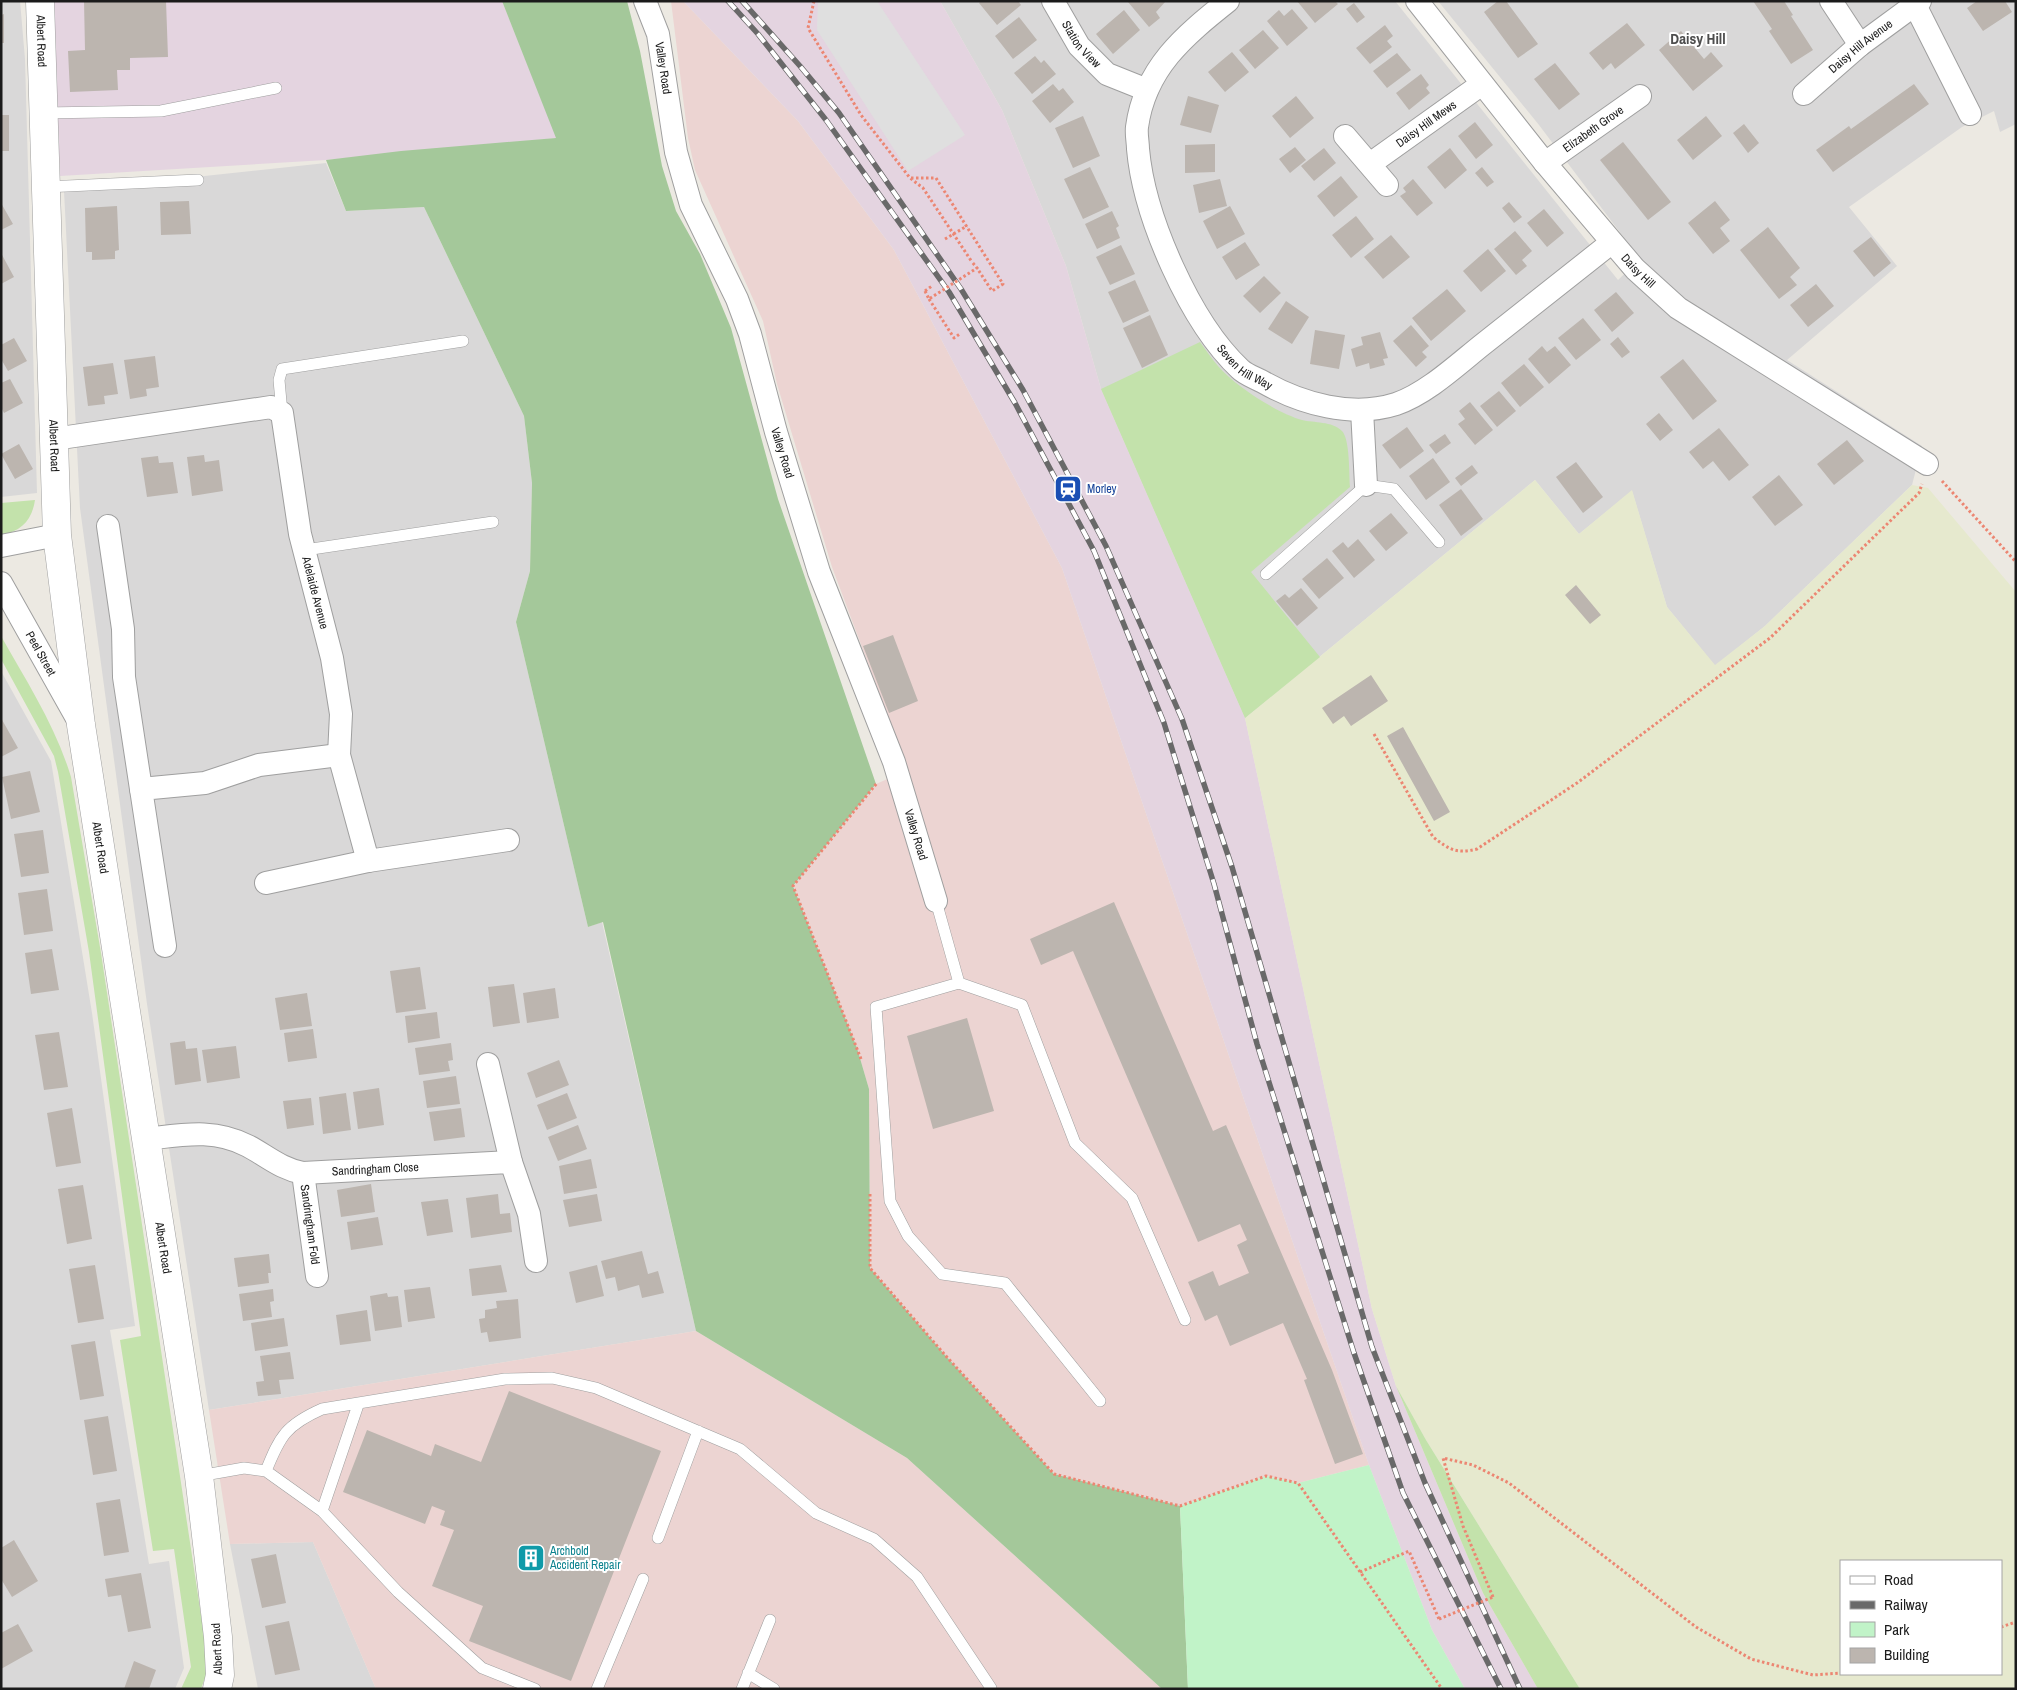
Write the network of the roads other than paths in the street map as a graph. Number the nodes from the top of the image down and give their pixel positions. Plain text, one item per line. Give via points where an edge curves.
1 (40, 1) edge
2 (645, 1) edge
3 (1053, 1) edge
4 (1228, 1) edge
5 (1831, 1) edge
6 (1918, 3) edge
7 (1426, 4) edge
8 (1860, 45) junction
9 (1482, 84) junction
10 (276, 88) dead end
11 (1147, 90) junction
12 (1804, 94) dead end
13 (1640, 96) dead end
14 (44, 113) junction
15 (1970, 114) dead end
16 (1345, 136) dead end
17 (1545, 163) junction
18 (1370, 164) junction
19 (198, 180) dead end
20 (1387, 185) dead end
21 (45, 187) junction
22 (1611, 243) junction
23 (463, 341) dead end
24 (1362, 410) junction
25 (282, 413) junction
26 (54, 439) junction
27 (1927, 464) road end
28 (1366, 485) junction
29 (493, 522) dead end
30 (108, 526) dead end
31 (58, 535) junction
32 (1439, 542) dead end
33 (1, 546) edge
34 (305, 550) junction
35 (1266, 574) dead end
36 (1, 583) edge
37 (81, 725) junction
38 (339, 755) junction
39 (141, 789) junction
40 (508, 840) dead end
41 (368, 861) junction
42 (266, 883) dead end
43 (936, 901) joint
44 (165, 946) dead end
45 (959, 983) junction
46 (488, 1064) dead end
47 (146, 1139) junction
48 (511, 1162) junction
49 (303, 1173) junction
50 (536, 1261) dead end
51 (317, 1276) dead end
52 (1185, 1320) dead end
53 (1100, 1401) dead end
54 (358, 1404) junction
55 (698, 1431) junction
56 (266, 1471) junction
57 (199, 1476) junction
58 (322, 1511) junction
59 (658, 1538) dead end
60 (643, 1579) dead end
61 (770, 1620) dead end
62 (748, 1673) junction
63 (991, 1688) dead end
64 (217, 1689) edge
65 (535, 1689) edge
66 (597, 1689) edge
67 (742, 1689) edge
68 (774, 1689) edge

1 - 14 street, Albert Road
2 - 43 street, Valley Road via 658,34 676,152 691,205 737,299 750,334 819,572 894,762
3 - 11 street, Station View via 1079,46 1107,74
4 - 11 street, Seven Hill Way via 1187,33 1161,62
5 - 8 street
6 - 8 street, Daisy Hill Avenue
6 - 15 street
7 - 9 street, Daisy Hill
8 - 12 street, Daisy Hill Avenue
9 - 17 street, Daisy Hill
9 - 18 street, Daisy Hill Mews
10 - 14 lane via 161,111
11 - 24 street, Seven Hill Way via 1136,128 1140,172 1153,221 1209,332 1242,370 1282,393 1328,407
13 - 17 street, Elizabeth Grove
14 - 21 street, Albert Road
16 - 18 street
17 - 22 street, Daisy Hill
18 - 20 street
19 - 21 lane
21 - 26 street, Albert Road
22 - 24 street, Seven Hill Way via 1435,382 1397,403
22 - 27 street, Daisy Hill via 1678,308
23 - 25 lane via 282,369 278,380
24 - 28 street
25 - 26 street via 271,407
25 - 34 street, Adelaide Avenue
26 - 31 street, Albert Road
28 - 32 lane via 1394,489
28 - 35 lane
29 - 34 lane
30 - 39 street via 123,629 124,677
31 - 33 street
31 - 37 street, Albert Road
34 - 38 street, Adelaide Avenue via 332,658 341,714
36 - 37 street, Peel Street
37 - 47 street, Albert Road
38 - 39 street via 260,765 205,783
38 - 41 street, Adelaide Avenue
39 - 44 street
40 - 41 street
41 - 42 street
43 - 45 lane
45 - 52 lane via 1022,1005 1075,1143 1132,1198
45 - 53 lane via 876,1007 890,1201 908,1236 942,1274 1005,1283
46 - 48 street
47 - 49 street, Sandringham Close via 200,1133 223,1135 273,1162
47 - 57 street, Albert Road
48 - 49 street, Sandringham Close
48 - 50 street via 529,1214
49 - 51 street, Sandringham Fold
54 - 55 lane via 505,1379 552,1378 596,1388
54 - 56 lane via 322,1409 299,1419 279,1439
54 - 58 lane
55 - 59 lane
55 - 63 lane via 740,1450 816,1513 874,1539 917,1577
56 - 57 lane via 244,1468
56 - 58 lane
57 - 64 street, Albert Road via 218,1637 220,1675
58 - 65 lane via 398,1592 482,1668
60 - 66 lane
61 - 62 lane
62 - 67 lane
62 - 68 lane

